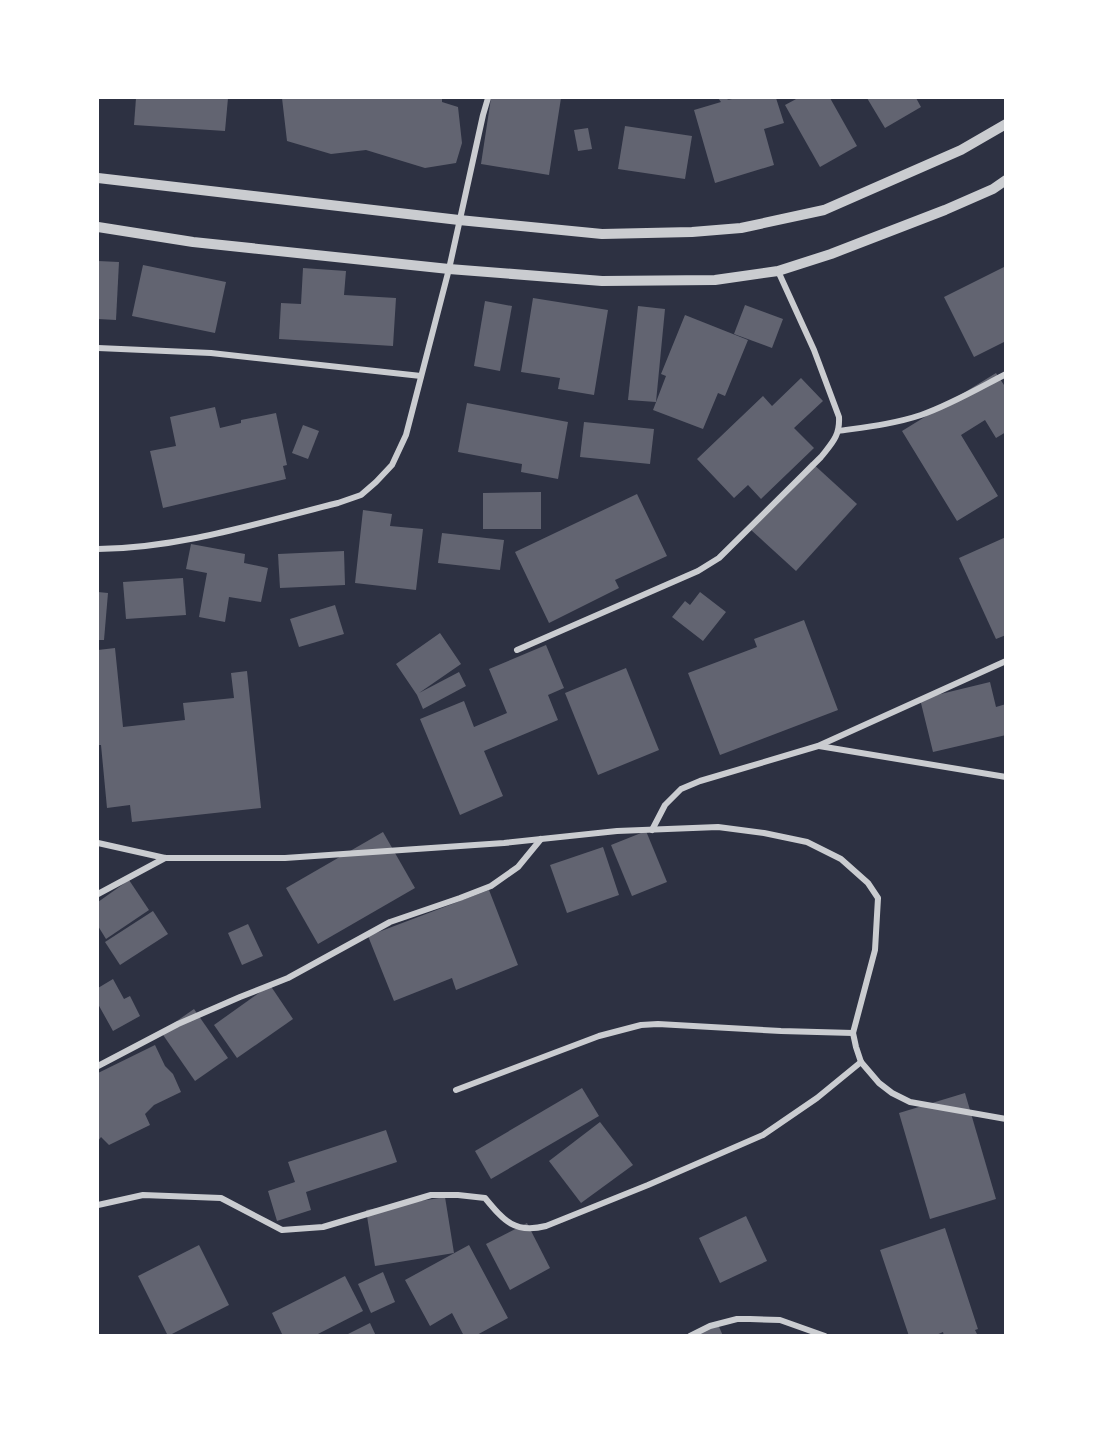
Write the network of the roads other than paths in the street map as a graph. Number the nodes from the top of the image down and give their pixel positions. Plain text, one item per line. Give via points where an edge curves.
1 (488, 98) edge
2 (1005, 124) edge
3 (98, 178) edge
4 (1005, 180) edge
5 (459, 220) junction
6 (98, 227) edge
7 (449, 269) junction
8 (778, 271) junction
9 (98, 348) edge
10 (1005, 374) edge
11 (421, 376) junction
12 (838, 430) junction
13 (98, 549) edge
14 (518, 650) dead end
15 (1005, 661) edge
16 (818, 746) junction
17 (1005, 777) edge
18 (652, 830) junction
19 (542, 839) junction
20 (98, 843) edge
21 (165, 858) junction
22 (98, 894) edge
23 (853, 1033) junction
24 (861, 1062) junction
25 (98, 1066) edge
26 (456, 1090) dead end
27 (1005, 1119) edge
28 (98, 1206) edge
29 (690, 1335) edge
30 (825, 1335) edge

1 - 5 street
2 - 5 street via 961,150 824,210 741,228 602,234
3 - 5 street
4 - 8 street via 945,210
5 - 7 street
6 - 7 street via 193,242
7 - 8 street via 602,281 715,280
7 - 11 street
8 - 12 street via 814,350 838,417
9 - 11 street via 211,353
10 - 12 street via 922,415
11 - 13 street via 406,435 392,465 361,495 192,540
12 - 14 street via 821,457 719,558 698,571
15 - 16 street
16 - 17 street
16 - 18 street via 681,789 665,805
18 - 19 street
18 - 23 street via 718,827 807,842 841,859 867,883 878,898 875,950
19 - 21 street via 285,858
19 - 25 street via 518,867 491,886 390,922 288,978 178,1024
20 - 21 street
21 - 22 street
23 - 24 street
23 - 26 street via 641,1025 599,1036
24 - 27 street via 879,1083 910,1102
24 - 28 street via 763,1135 534,1229 521,1228 502,1218 485,1198 458,1194 431,1195 323,1227 282,1230 221,1198 143,1195
29 - 30 street via 710,1326 750,1319 780,1320

